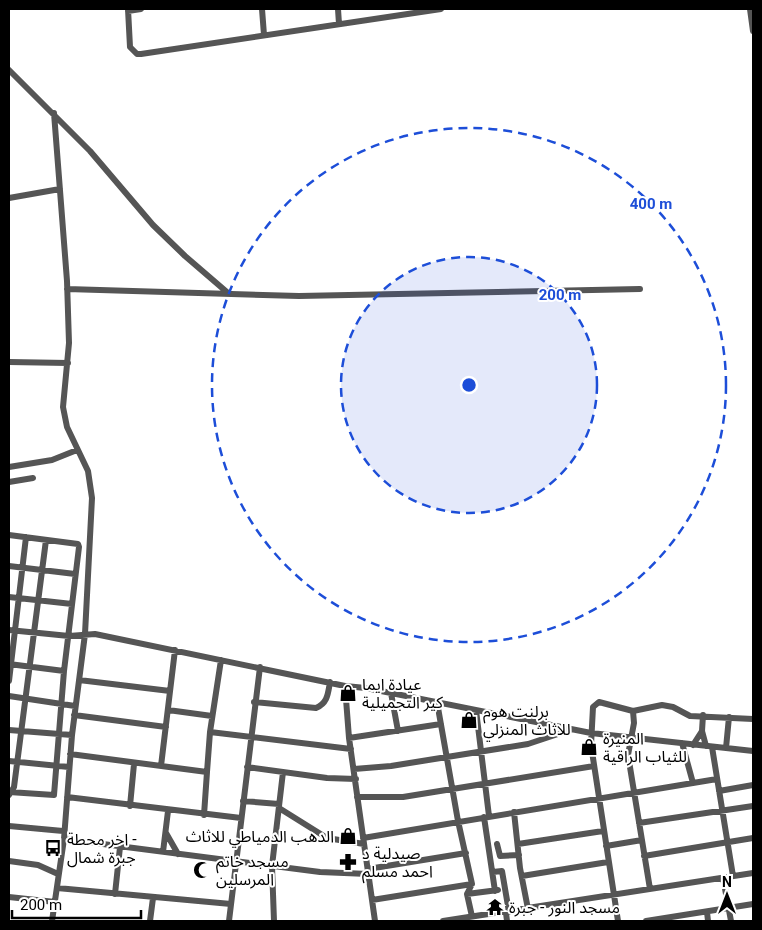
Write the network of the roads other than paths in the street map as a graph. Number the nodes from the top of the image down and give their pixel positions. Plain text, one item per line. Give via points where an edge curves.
1 (141, 9) edge
2 (262, 9) edge
3 (338, 9) edge
4 (441, 9) edge
5 (750, 9) edge
6 (128, 10) edge
7 (422, 10) edge
8 (339, 24) junction
9 (753, 31) edge
10 (264, 35) junction
11 (9, 70) edge
12 (54, 113) junction
13 (60, 189) junction
14 (9, 198) edge
15 (67, 289) junction
16 (640, 289) dead end
17 (228, 293) junction
18 (9, 362) edge
19 (68, 363) junction
20 (77, 450) junction
21 (9, 467) edge
22 (33, 478) dead end
23 (9, 482) edge
24 (9, 535) edge
25 (26, 537) junction
26 (46, 540) junction
27 (9, 566) edge
28 (22, 568) junction
29 (42, 570) junction
30 (75, 574) junction
31 (9, 596) edge
32 (18, 597) junction
33 (38, 600) junction
34 (72, 604) junction
35 (11, 630) edge
36 (34, 632) junction
37 (85, 634) junction
38 (69, 636) junction
39 (175, 650) junction
40 (221, 660) junction
41 (10, 664) edge
42 (30, 667) junction
43 (260, 667) junction
44 (64, 671) junction
45 (79, 680) junction
46 (9, 681) edge
47 (330, 682) junction
48 (345, 686) junction
49 (170, 691) junction
50 (391, 693) junction
51 (9, 696) edge
52 (27, 698) junction
53 (254, 702) junction
54 (437, 702) junction
55 (62, 703) junction
56 (75, 706) junction
57 (168, 710) junction
58 (476, 710) junction
59 (633, 710) junction
60 (74, 715) junction
61 (703, 715) junction
62 (212, 716) junction
63 (729, 717) junction
64 (753, 720) edge
65 (441, 724) junction
66 (166, 727) junction
67 (9, 730) edge
68 (398, 730) junction
69 (570, 730) junction
70 (21, 731) junction
71 (702, 731) junction
72 (210, 732) junction
73 (59, 733) junction
74 (591, 734) junction
75 (72, 735) junction
76 (251, 738) junction
77 (349, 738) junction
78 (632, 738) junction
79 (682, 743) junction
80 (693, 745) junction
81 (709, 746) junction
82 (726, 748) junction
83 (351, 749) junction
84 (753, 751) edge
85 (481, 752) junction
86 (70, 754) junction
87 (447, 757) junction
88 (9, 761) edge
89 (16, 762) junction
90 (134, 764) junction
91 (56, 766) junction
92 (161, 766) junction
93 (594, 766) junction
94 (69, 767) junction
95 (247, 767) junction
96 (354, 769) junction
97 (207, 772) junction
98 (283, 772) junction
99 (356, 779) junction
100 (716, 779) junction
101 (485, 783) junction
102 (693, 783) junction
103 (753, 786) edge
104 (452, 789) junction
105 (719, 791) junction
106 (634, 792) junction
107 (9, 794) edge
108 (67, 797) junction
109 (357, 797) junction
110 (599, 798) junction
111 (243, 801) junction
112 (130, 806) junction
113 (279, 806) junction
114 (753, 806) edge
115 (168, 811) junction
116 (722, 811) junction
117 (514, 812) junction
118 (204, 815) junction
119 (487, 817) junction
120 (241, 818) junction
121 (458, 821) junction
122 (639, 822) junction
123 (9, 826) edge
124 (63, 831) junction
125 (603, 831) junction
126 (166, 833) junction
127 (753, 838) edge
128 (64, 840) junction
129 (642, 840) junction
130 (363, 841) junction
131 (728, 842) junction
132 (497, 844) dead end
133 (518, 844) junction
134 (606, 846) junction
135 (120, 847) junction
136 (163, 852) junction
137 (466, 852) junction
138 (178, 854) junction
139 (519, 855) junction
140 (644, 856) junction
141 (235, 860) junction
142 (9, 861) edge
143 (608, 862) junction
144 (272, 866) junction
145 (368, 872) junction
146 (493, 872) junction
147 (753, 873) edge
148 (58, 874) junction
149 (522, 876) junction
150 (733, 876) junction
151 (723, 878) junction
152 (472, 884) junction
153 (57, 888) junction
154 (505, 889) junction
155 (650, 889) junction
156 (495, 891) junction
157 (115, 894) junction
158 (467, 894) junction
159 (614, 895) junction
160 (9, 897) edge
161 (153, 898) junction
162 (372, 900) junction
163 (55, 902) junction
164 (231, 904) junction
165 (753, 904) edge
166 (728, 908) junction
167 (528, 909) junction
168 (706, 912) junction
169 (508, 913) junction
170 (472, 919) edge
171 (52, 921) edge
172 (150, 921) edge
173 (230, 921) edge
174 (274, 921) edge
175 (375, 921) edge
176 (443, 921) edge
177 (508, 921) edge
178 (618, 921) edge
179 (646, 921) edge
180 (708, 921) edge
181 (731, 921) edge

1 - 6 street
2 - 10 street
3 - 8 street
4 - 7 street
5 - 9 street
6 - 10 street via 130,47 141,54
7 - 8 street
8 - 10 street
11 - 12 street
12 - 13 street
12 - 17 street via 153,225
13 - 14 street
13 - 15 street
15 - 17 street
15 - 19 street
16 - 17 street via 299,296
18 - 19 street
19 - 20 street via 63,407
20 - 21 street via 52,460
20 - 37 street via 88,471 92,498
22 - 23 street
24 - 25 street
25 - 26 street
25 - 28 street
26 - 29 street
26 - 30 street via 78,544
27 - 28 street
28 - 29 street
28 - 32 street
29 - 30 street
29 - 33 street
30 - 34 street
31 - 32 street
32 - 33 street
32 - 35 street
33 - 34 street
33 - 36 street
34 - 38 street
35 - 36 street
35 - 41 street
36 - 38 street
36 - 42 street
37 - 38 street
37 - 39 street
37 - 45 street
38 - 44 street
39 - 40 street
39 - 49 street
40 - 43 street
40 - 62 street
41 - 42 street
41 - 46 street
42 - 44 street
42 - 52 street
43 - 47 street
43 - 53 street
44 - 55 street
45 - 49 street
45 - 56 street
47 - 48 street
47 - 53 street via 327,699 316,708
48 - 50 street
48 - 77 street
49 - 57 street
50 - 54 street
50 - 68 street
51 - 52 street
52 - 55 street
52 - 70 street
53 - 76 street
54 - 58 street
54 - 65 street
55 - 56 street
55 - 73 street
56 - 60 street
57 - 62 street
57 - 66 street
58 - 69 street
58 - 85 street
59 - 61 street via 662,705 690,716
59 - 74 street via 596,704
59 - 78 street
60 - 66 street
60 - 75 street
61 - 63 street
61 - 71 street
62 - 72 street
63 - 64 street
63 - 82 street
65 - 68 street
65 - 87 street
66 - 92 street
67 - 70 street
68 - 77 street
69 - 74 street
69 - 85 street via 528,744
70 - 73 street
70 - 89 street
71 - 80 street
71 - 81 street
72 - 76 street
72 - 97 street
73 - 75 street
73 - 91 street
74 - 78 street
74 - 93 street
75 - 86 street
76 - 83 street
76 - 95 street
77 - 83 street
78 - 79 street
78 - 106 street via 628,755
79 - 80 street
79 - 102 street
80 - 81 street
81 - 82 street
81 - 100 street
82 - 84 street
83 - 96 street
85 - 87 street
85 - 101 street
86 - 90 street
86 - 94 street
87 - 96 street
87 - 104 street
88 - 89 street
89 - 91 street
89 - 107 street via 14,787
90 - 92 street
90 - 112 street
91 - 94 street
91 - 107 street via 54,795
92 - 97 street
93 - 101 street
93 - 110 street
94 - 108 street
95 - 98 street
95 - 111 street
96 - 99 street
97 - 118 street
98 - 99 street
98 - 113 street
99 - 109 street
100 - 102 street
100 - 105 street
101 - 104 street
101 - 119 street
102 - 106 street
103 - 105 street
104 - 109 street via 395,798
104 - 121 street
105 - 116 street
106 - 110 street
106 - 122 street
108 - 112 street
108 - 124 street
109 - 130 street
110 - 117 street
110 - 125 street
111 - 113 street
111 - 120 street
112 - 115 street
113 - 130 street via 327,838
113 - 144 street
114 - 116 street
115 - 118 street
115 - 126 street
116 - 122 street
116 - 131 street
117 - 119 street
117 - 133 street
118 - 120 street
119 - 121 street
119 - 146 street
120 - 141 street
121 - 130 street
121 - 137 street
122 - 129 street
123 - 124 street
124 - 128 street
125 - 133 street
125 - 134 street
126 - 136 street
126 - 138 street
127 - 131 street
128 - 135 street
128 - 148 street
129 - 134 street
129 - 140 street
130 - 145 street
131 - 140 street
131 - 150 street
132 - 139 street via 500,856
133 - 139 street
134 - 143 street
135 - 136 street
135 - 157 street
136 - 138 street
137 - 145 street
137 - 152 street
138 - 141 street
139 - 149 street
140 - 155 street
141 - 144 street
141 - 164 street
142 - 148 street via 38,865
143 - 149 street
143 - 159 street
144 - 145 street
144 - 174 street
145 - 162 street
146 - 154 street via 502,871
146 - 156 street
147 - 150 street
148 - 153 street
149 - 167 street
150 - 151 street
151 - 155 street
151 - 166 street
152 - 158 street
152 - 162 street
153 - 157 street
153 - 163 street
154 - 156 street
154 - 169 street
155 - 159 street
156 - 158 street
157 - 161 street
158 - 170 street
159 - 167 street
159 - 178 street
160 - 163 street
161 - 164 street
161 - 172 street
162 - 175 street
163 - 171 street
164 - 173 street
165 - 166 street
166 - 168 street
166 - 181 street
167 - 169 street
168 - 179 street
168 - 180 street
169 - 170 street
169 - 177 street
170 - 176 street

